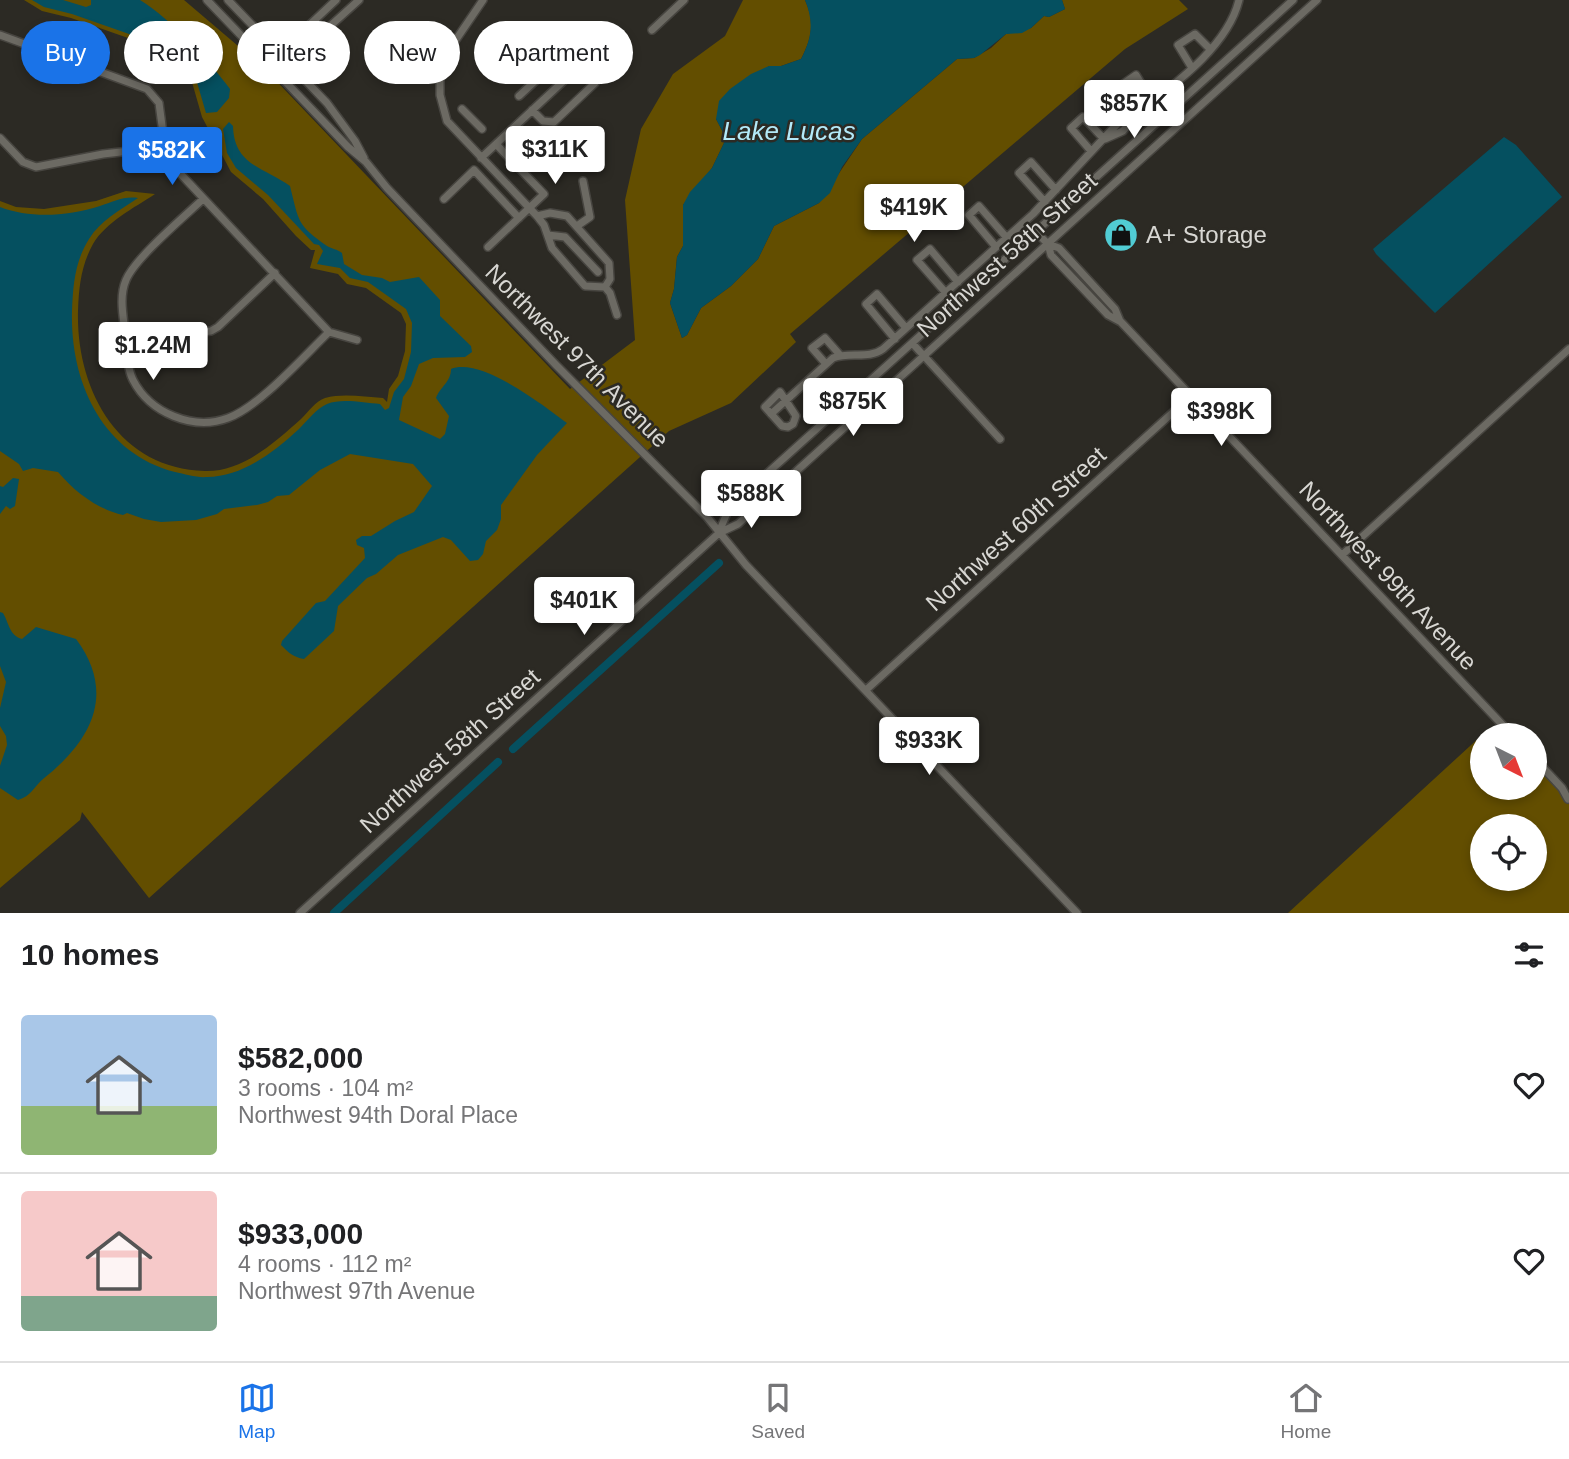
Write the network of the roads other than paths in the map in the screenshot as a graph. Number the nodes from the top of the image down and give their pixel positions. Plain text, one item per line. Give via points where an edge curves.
1 (207, 0) edge
2 (228, 0) edge
3 (336, 0) edge
4 (358, 0) edge
5 (483, 0) edge
6 (684, 0) edge
7 (1239, 0) edge
8 (1293, 0) edge
9 (1317, 0) edge
10 (248, 21) edge
11 (313, 21) edge
12 (335, 21) edge
13 (237, 30) edge
14 (652, 30) dead end
15 (0, 35) edge
16 (1210, 49) junction
17 (1192, 68) junction
18 (288, 84) edge
19 (308, 84) edge
20 (533, 84) edge
21 (520, 96) dead end
22 (1152, 102) junction
23 (462, 109) dead end
24 (1142, 109) junction
25 (532, 110) junction
26 (482, 129) dead end
27 (0, 138) edge
28 (1104, 139) junction
29 (496, 144) junction
30 (165, 147) junction
31 (1091, 151) junction
32 (481, 158) junction
33 (366, 162) junction
34 (583, 181) dead end
35 (1055, 190) junction
36 (203, 199) junction
37 (444, 199) dead end
38 (1045, 202) junction
39 (529, 208) junction
40 (537, 216) junction
41 (519, 218) junction
42 (577, 226) junction
43 (1037, 232) junction
44 (548, 234) junction
45 (1007, 238) junction
46 (1048, 244) junction
47 (488, 247) dead end
48 (996, 247) junction
49 (598, 272) dead end
50 (275, 273) junction
51 (958, 282) junction
52 (605, 287) junction
53 (946, 293) junction
54 (617, 315) dead end
55 (906, 328) junction
56 (330, 332) junction
57 (895, 339) junction
58 (126, 340) junction
59 (357, 340) dead end
60 (914, 344) junction
61 (1569, 349) edge
62 (840, 355) junction
63 (924, 356) junction
64 (826, 364) junction
65 (1191, 396) junction
66 (787, 400) junction
67 (1000, 439) dead end
68 (719, 533) junction
69 (1342, 555) junction
70 (866, 690) junction
71 (1501, 723) edge
72 (1547, 772) edge
73 (1568, 799) edge
74 (300, 913) edge
75 (1077, 913) edge

1 - 13 street, Northwest 97th Avenue
2 - 10 street, Northwest 97th Avenue
3 - 11 street
4 - 12 street
5 - 32 street via 451,47 440,73 447,121
6 - 14 street
7 - 16 street
8 - 43 street, Northwest 58th Street
9 - 46 street, Northwest 58th Street
15 - 30 street via 148,89 159,103
16 - 17 street
16 - 17 street via 1195,34 1178,45
17 - 22 street
18 - 33 street, Northwest 97th Avenue
19 - 33 street, Northwest 97th Avenue via 327,103
20 - 21 street
22 - 24 street
22 - 24 street via 1136,75 1131,77 1123,84
23 - 26 street
24 - 28 street via 1123,131
25 - 25 street via 586,60 598,74 596,83 554,122 543,121
25 - 29 street
27 - 30 street via 23,163 36,167
28 - 31 street
28 - 31 street via 1083,117 1071,128
29 - 32 street
29 - 39 street via 544,194
30 - 36 street via 175,169
31 - 35 street
32 - 39 street
33 - 68 street, Northwest 97th Avenue
34 - 42 street via 590,217
35 - 38 street
35 - 38 street via 1031,162 1019,173
36 - 50 street
36 - 58 street via 135,264 126,279 121,310
37 - 41 street via 474,170
38 - 45 street
39 - 40 street
39 - 41 street
40 - 42 street via 567,216
40 - 44 street
41 - 47 street
42 - 52 street via 609,263 610,279
43 - 46 street, Northwest 99th Avenue
43 - 60 street, Northwest 58th Street
44 - 49 street via 565,237
44 - 52 street via 552,248 585,286
45 - 48 street
45 - 48 street via 979,206 969,215
46 - 63 street, Northwest 58th Street
46 - 65 street, Northwest 99th Avenue via 1059,248 1091,282
48 - 51 street
50 - 56 street
50 - 58 street via 211,331
51 - 53 street
51 - 53 street via 930,249 917,260
52 - 54 street
53 - 55 street
55 - 57 street
55 - 57 street via 877,294 866,304
56 - 58 street via 248,409 209,424 169,415 154,405 132,379
56 - 59 street
57 - 62 street via 873,355
60 - 63 street
60 - 68 street, Northwest 58th Street via 752,488 727,513
61 - 69 street
62 - 64 street
62 - 64 street via 825,338 812,348
63 - 67 street
63 - 68 street, Northwest 58th Street via 737,524
64 - 66 street
65 - 69 street, Northwest 99th Avenue
65 - 70 street, Northwest 60th Street
66 - 66 street via 780,392 765,407 788,427 796,416
68 - 70 street, Northwest 97th Avenue
68 - 74 street, Northwest 58th Street
69 - 71 street, Northwest 99th Avenue
70 - 75 street, Northwest 97th Avenue
72 - 73 street

